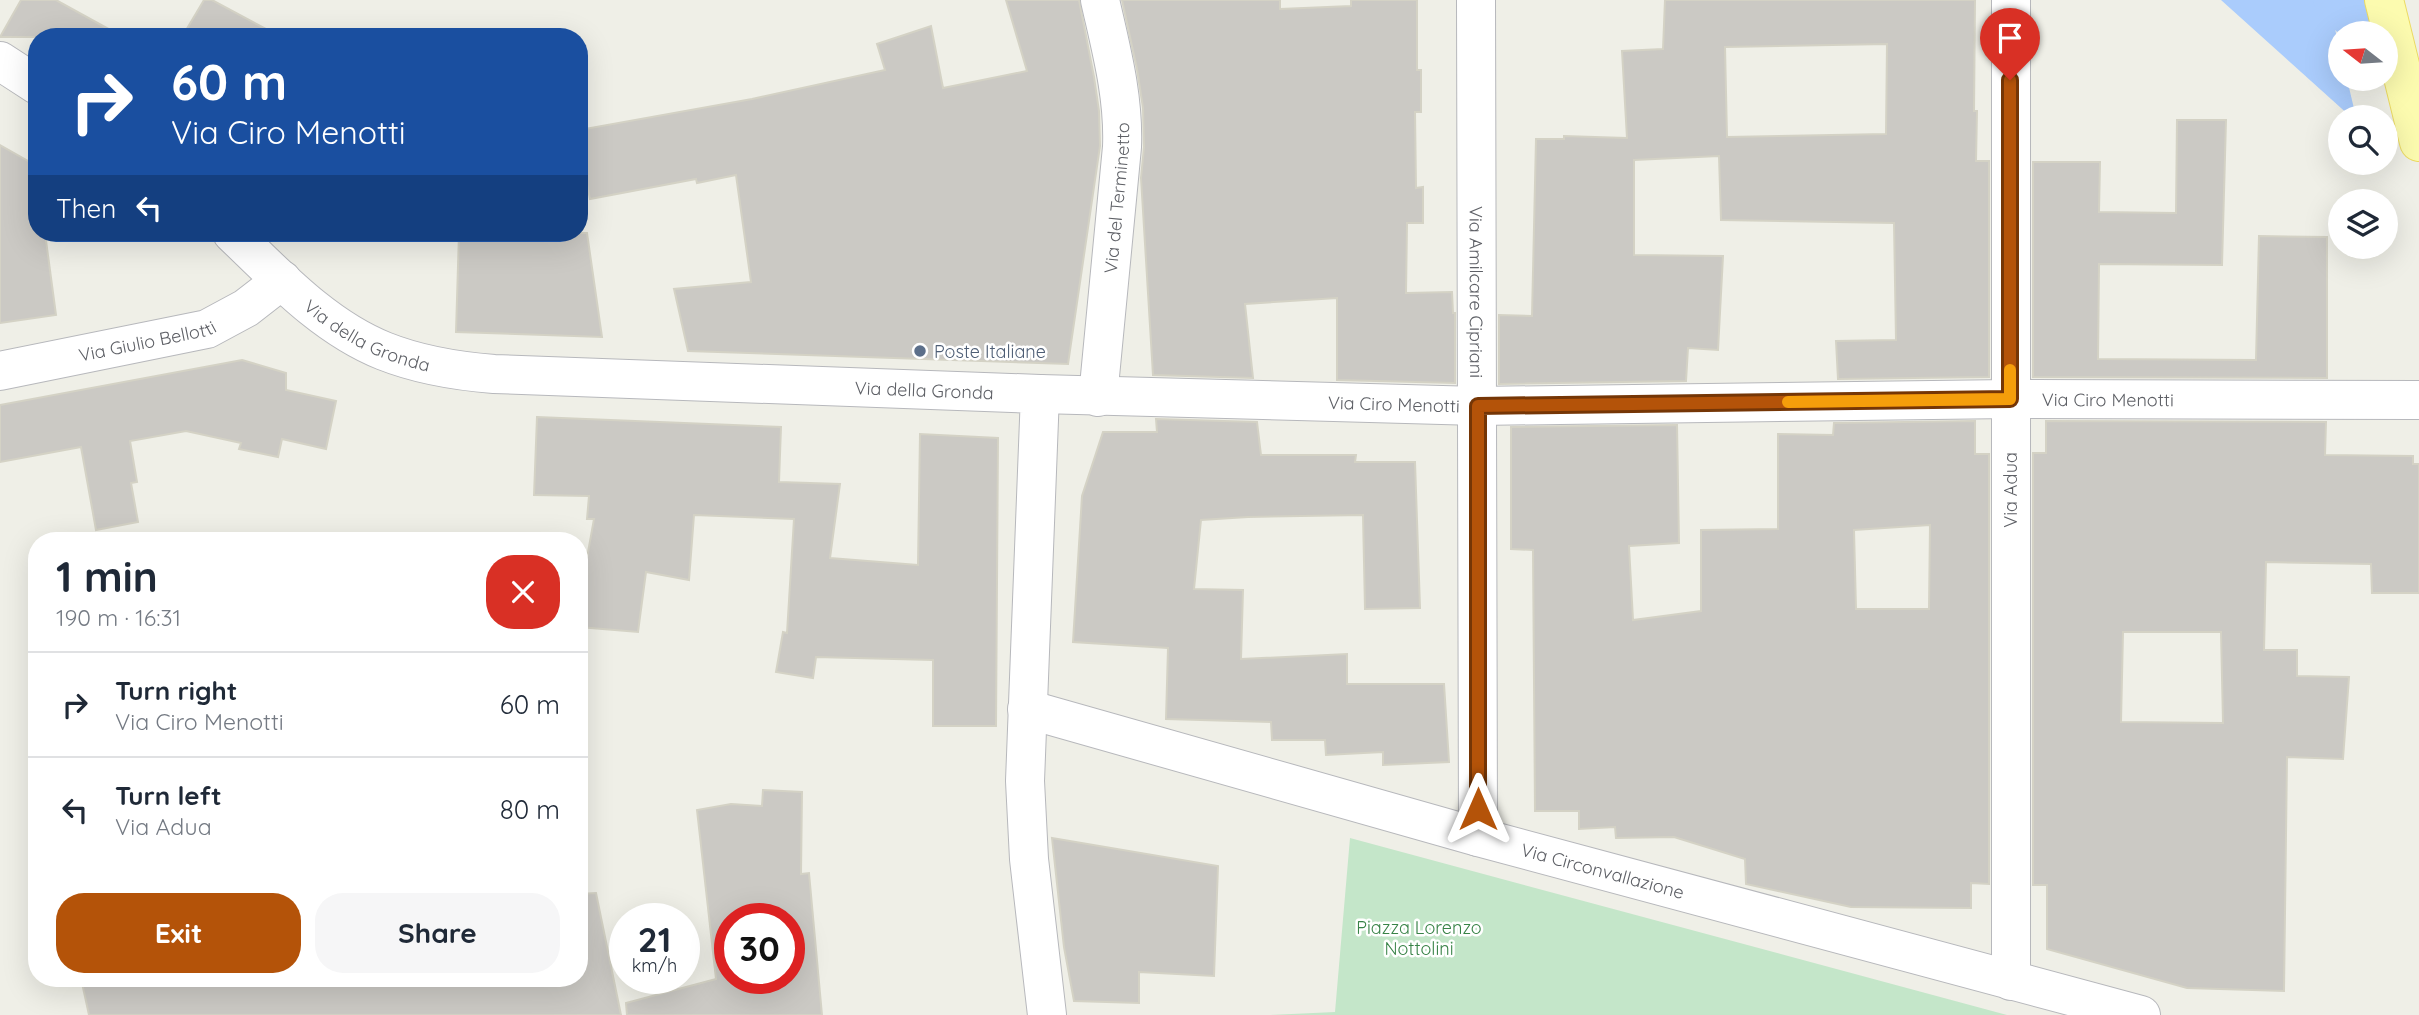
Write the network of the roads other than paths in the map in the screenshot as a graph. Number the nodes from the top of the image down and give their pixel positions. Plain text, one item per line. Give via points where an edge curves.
1 (1100, 0) edge
2 (1476, 0) edge
3 (2011, 0) edge
4 (2384, 0) edge
5 (0, 61) edge
6 (28, 79) edge
7 (2419, 142) edge
8 (242, 242) edge
9 (282, 280) junction
10 (0, 371) edge
11 (1040, 394) junction
12 (1098, 397) junction
13 (2010, 399) junction
14 (2419, 400) edge
15 (1478, 406) junction
16 (1027, 709) junction
17 (1478, 837) junction
18 (2011, 981) junction
19 (1047, 1015) edge
20 (2141, 1015) edge

1 - 12 street, Via del Terminetto via 1123,115
2 - 15 street, Via Amilcare Cipriani
3 - 13 street, Via Adua
4 - 7 main road
5 - 6 street
8 - 9 street, Via della Gronda
9 - 10 street, Via Giulio Bellotti via 246,308 207,329
9 - 11 street, Via della Gronda via 348,332 382,350 458,370
11 - 12 street, Via Ciro Menotti
11 - 16 street
12 - 15 street, Via Ciro Menotti
13 - 14 street, Via Ciro Menotti
13 - 15 street, Via Ciro Menotti
13 - 18 street, Via Adua
15 - 17 street, Via Amilcare Cipriani
16 - 17 street, Via Circonvallazione
16 - 19 street via 1029,859
17 - 18 street, Via Circonvallazione
18 - 20 street, Via Circonvallazione

